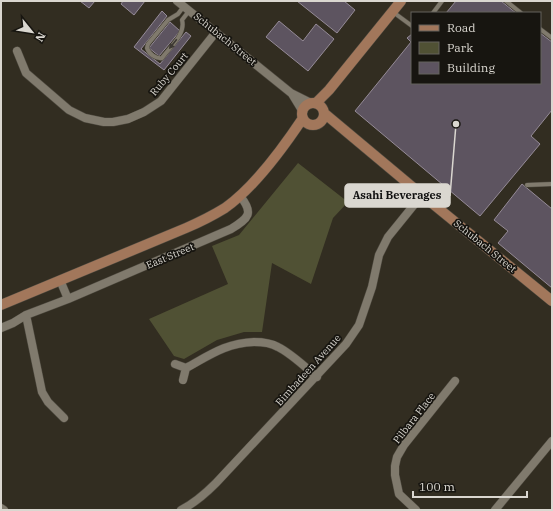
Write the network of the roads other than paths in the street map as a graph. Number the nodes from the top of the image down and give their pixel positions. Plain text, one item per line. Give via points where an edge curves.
1 (401, 1) edge
2 (442, 1) edge
3 (506, 1) edge
4 (184, 6) edge
5 (392, 11) junction
6 (434, 12) edge
7 (520, 12) edge
8 (411, 25) edge
9 (541, 30) edge
10 (216, 32) junction
11 (552, 38) edge
12 (17, 51) dead end
13 (291, 93) junction
14 (319, 107) junction
15 (303, 115) junction
16 (315, 124) junction
17 (344, 130) junction
18 (288, 140) junction
19 (552, 184) edge
20 (527, 185) dead end
21 (422, 195) junction
22 (240, 196) junction
23 (60, 280) junction
24 (68, 299) junction
25 (552, 301) edge
26 (1, 305) edge
27 (26, 315) junction
28 (1, 328) edge
29 (175, 364) dead end
30 (186, 368) junction
31 (317, 377) junction
32 (183, 380) dead end
33 (455, 381) dead end
34 (64, 418) dead end
35 (552, 441) edge
36 (1, 508) edge
37 (4, 510) edge
38 (181, 510) edge
39 (416, 510) edge
40 (495, 510) edge

1 - 5 main road
2 - 6 lane
3 - 7 lane
4 -> 4 lane via 182,33 162,58 148,52 148,44
4 - 10 street, Schubach Street
5 - 8 lane
5 - 14 main road via 329,90
9 - 11 lane
10 - 12 street, Ruby Court via 161,101 135,117 113,122 85,118 69,110 26,73
10 - 13 street, Schubach Street
13 - 14 street, Schubach Street
13 - 15 street, Schubach Street
14 - 15 main road via 306,106
14 - 16 main road via 322,121
14 - 17 main road, Schubach Street
15 - 16 main road via 307,122
15 - 18 main road, East Street
16 - 17 main road, Schubach Street
16 - 18 main road, East Street
17 - 21 main road, Schubach Street
18 - 22 main road, East Street
19 - 20 lane
21 - 25 main road, Schubach Street
21 - 31 street, Bimbadeen Avenue via 388,237 378,255 372,287 360,325
22 - 23 main road, East Street via 209,218
22 - 24 street, East Street via 248,211 246,217 236,226
23 - 24 street
23 - 26 main road, East Street
24 - 27 street, East Street
27 - 28 street, East Street
27 - 34 street via 42,392
29 - 30 street
30 - 31 street via 230,345 258,342 277,346
30 - 32 street
31 - 38 street, Bimbadeen Avenue via 204,495
33 - 39 street, Pilbara Place via 397,457 394,475 399,494
35 - 40 street
36 - 37 street

